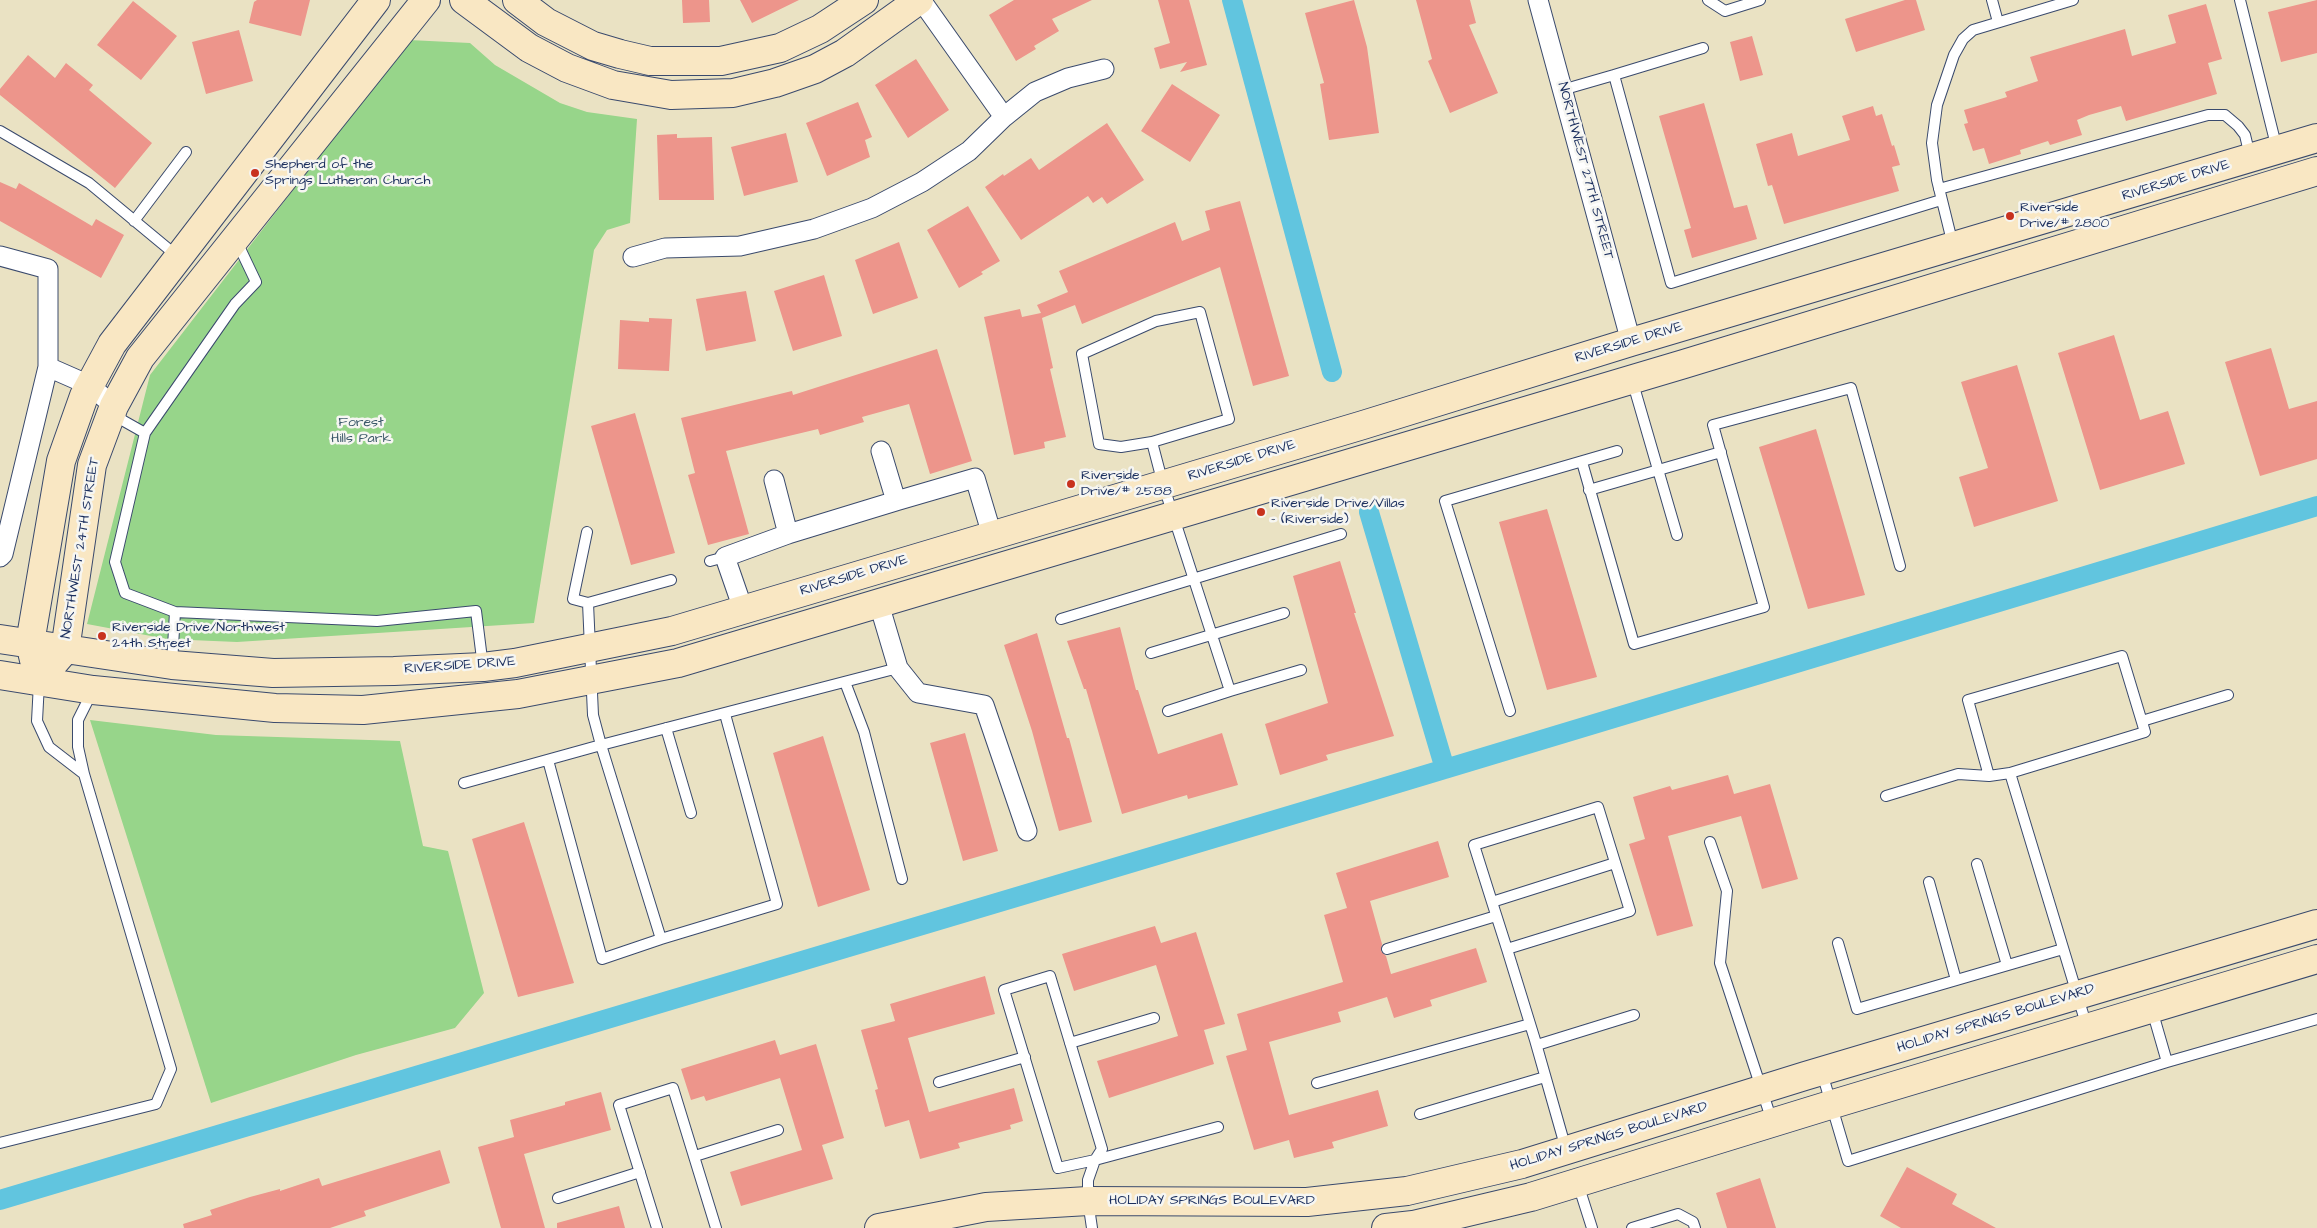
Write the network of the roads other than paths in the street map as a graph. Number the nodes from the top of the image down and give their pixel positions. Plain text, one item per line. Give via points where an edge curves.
1 (376, 0) edge
2 (426, 0) edge
3 (464, 0) edge
4 (517, 0) edge
5 (864, 0) edge
6 (920, 0) edge
7 (1538, 0) edge
8 (1708, 0) edge
9 (1760, 0) edge
10 (1992, 0) edge
11 (2073, 0) edge
12 (2240, 0) edge
13 (1998, 22) junction
14 (1703, 48) dead end
15 (620, 54) junction
16 (1104, 69) dead end
17 (1614, 75) junction
18 (613, 85) junction
19 (1562, 90) junction
20 (1004, 117) junction
21 (0, 131) edge
22 (2317, 138) edge
23 (2317, 147) edge
24 (2278, 150) junction
25 (186, 152) dead end
26 (2251, 158) junction
27 (2310, 174) edge
28 (1939, 189) junction
29 (2238, 195) junction
30 (1941, 200) junction
31 (134, 221) junction
32 (235, 238) junction
33 (1954, 246) junction
34 (0, 256) edge
35 (178, 257) junction
36 (633, 257) dead end
37 (1631, 342) junction
38 (1684, 364) junction
39 (48, 367) junction
40 (1632, 380) junction
41 (89, 385) junction
42 (1598, 390) junction
43 (114, 406) junction
44 (145, 433) junction
45 (1152, 442) junction
46 (881, 451) dead end
47 (1617, 451) dead end
48 (1721, 452) junction
49 (1582, 462) junction
50 (1658, 470) junction
51 (774, 480) dead end
52 (1163, 484) junction
53 (1589, 490) junction
54 (896, 501) junction
55 (1174, 515) junction
56 (587, 532) dead end
57 (788, 534) junction
58 (1341, 534) dead end
59 (992, 535) junction
60 (1677, 535) dead end
61 (0, 557) edge
62 (1900, 566) dead end
63 (1194, 578) junction
64 (672, 580) dead end
65 (588, 603) junction
66 (879, 604) junction
67 (743, 610) junction
68 (175, 612) junction
69 (1284, 613) dead end
70 (1061, 619) dead end
71 (1212, 635) junction
72 (0, 639) edge
73 (30, 643) junction
74 (590, 648) junction
75 (64, 650) junction
76 (1151, 653) dead end
77 (172, 665) junction
78 (484, 667) junction
79 (898, 668) junction
80 (1301, 670) dead end
81 (0, 676) edge
82 (590, 680) junction
83 (39, 681) junction
84 (845, 682) junction
85 (93, 690) junction
86 (1230, 692) junction
87 (2228, 695) dead end
88 (1168, 711) dead end
89 (1510, 712) dead end
90 (725, 714) junction
91 (2142, 721) junction
92 (666, 728) junction
93 (601, 745) junction
94 (548, 760) junction
95 (2010, 772) junction
96 (84, 774) junction
97 (1989, 776) junction
98 (464, 783) dead end
99 (1886, 796) dead end
100 (690, 813) dead end
101 (1027, 831) dead end
102 (1710, 842) dead end
103 (1615, 863) junction
104 (1977, 864) dead end
105 (902, 879) dead end
106 (1929, 882) dead end
107 (1492, 902) junction
108 (1496, 916) junction
109 (2317, 924) edge
110 (661, 939) junction
111 (1838, 943) dead end
112 (1387, 949) dead end
113 (1507, 949) junction
114 (2063, 949) junction
115 (2317, 959) edge
116 (2007, 965) junction
117 (1956, 980) junction
118 (2077, 995) junction
119 (2152, 1009) junction
120 (1634, 1015) dead end
121 (1154, 1018) dead end
122 (2317, 1019) edge
123 (1530, 1024) junction
124 (2087, 1028) junction
125 (1070, 1043) junction
126 (1536, 1045) junction
127 (1025, 1057) junction
128 (2167, 1062) junction
129 (1821, 1072) junction
130 (1545, 1077) junction
131 (939, 1082) dead end
132 (1317, 1083) dead end
133 (1763, 1090) junction
134 (1830, 1105) junction
135 (1420, 1114) dead end
136 (1772, 1122) junction
137 (1218, 1127) dead end
138 (778, 1130) dead end
139 (0, 1143) edge
140 (1567, 1150) junction
141 (695, 1156) junction
142 (1095, 1160) junction
143 (640, 1172) junction
144 (1578, 1183) junction
145 (558, 1198) dead end
146 (1088, 1201) junction
147 (657, 1228) edge
148 (716, 1228) edge
149 (879, 1228) edge
150 (1092, 1228) edge
151 (1386, 1228) edge
152 (1592, 1228) edge
153 (1632, 1228) edge
154 (1695, 1228) edge

1 - 35 street
2 - 32 street, NORTHWEST 24TH STREET
3 - 18 street via 529,48 567,68
4 - 15 street via 546,22 593,46
5 - 15 street via 820,29 780,48 753,55 721,61 650,61
6 - 18 street via 846,53 815,69 775,83 734,93 671,95
6 - 20 street
7 - 19 street, NORTHWEST 27TH STREET
8 - 9 lane via 1725,11
10 - 13 lane
11 - 13 lane
12 - 24 lane
13 - 28 lane via 1973,30 1963,39 1954,55 1937,105 1932,143
14 - 17 lane
15 - 18 street
16 - 20 street via 1068,78 1035,92
17 - 19 lane
17 - 30 lane via 1671,283
19 - 37 street, NORTHWEST 27TH STREET
20 - 36 street via 969,151 922,182 872,208 814,229 740,246 665,248
21 - 31 lane via 89,184
22 - 24 street, RIVERSIDE DRIVE
23 - 27 street via 2308,160
24 - 26 street, RIVERSIDE DRIVE
24 - 29 street via 2262,178
25 - 31 lane
26 - 28 lane via 2245,135 2238,126 2225,115 2208,114
26 - 33 street, RIVERSIDE DRIVE
27 - 29 street
28 - 30 lane
29 - 38 street
30 - 33 lane
31 - 35 lane
32 - 43 street, NORTHWEST 24TH STREET via 140,358
32 - 44 lane via 256,282 236,304
33 - 37 street, RIVERSIDE DRIVE
34 - 39 street via 48,269
35 - 41 street via 112,344
37 - 38 street via 1639,351 1654,358
37 - 42 street
37 - 52 street, RIVERSIDE DRIVE
38 - 40 street
39 - 41 street
39 - 61 street
40 - 42 street
40 - 50 lane
41 - 43 street
41 - 73 street via 61,461
42 - 55 street
43 - 44 lane via 122,420
43 - 75 street, NORTHWEST 24TH STREET via 92,465
44 - 68 lane via 115,562 125,593
45 - 45 lane via 1229,418 1200,312 1156,321 1082,354 1099,444 1121,447
45 - 52 lane
46 - 54 street
47 - 49 lane
48 - 50 lane
48 - 53 lane via 1764,607 1634,644
48 - 62 lane via 1713,425 1851,388
49 - 53 lane
49 - 89 lane via 1445,501
50 - 53 lane
50 - 60 lane
51 - 57 street
52 - 55 lane
52 - 59 street, RIVERSIDE DRIVE
54 - 57 street
54 - 59 street via 975,478
55 - 63 lane
55 - 66 street
56 - 65 lane via 573,599
57 - 67 street via 718,559
58 - 63 lane
59 - 67 street, RIVERSIDE DRIVE
63 - 70 lane
63 - 71 lane
64 - 65 lane
65 - 74 lane
66 - 79 street
66 - 82 street via 678,663
67 - 74 street, RIVERSIDE DRIVE via 672,631
68 - 77 lane
68 - 78 lane via 378,621 476,611
69 - 71 lane
71 - 76 lane
71 - 86 lane
72 - 73 street, RIVERSIDE DRIVE
73 - 75 street, RIVERSIDE DRIVE
73 - 83 street
74 - 78 street, RIVERSIDE DRIVE
74 - 82 lane
75 - 77 street, RIVERSIDE DRIVE
75 - 83 street, NORTHWEST 24TH STREET
77 - 78 street, RIVERSIDE DRIVE via 273,673
79 - 84 lane
79 - 101 street via 918,693 984,704
80 - 86 lane
81 - 83 street
82 - 85 street via 518,694 363,710 275,708
82 - 93 lane via 593,715
83 - 85 street
83 - 96 lane via 37,721 49,747
84 - 90 lane
84 - 105 lane via 864,732
85 - 96 lane via 78,720 78,747
86 - 88 lane
87 - 91 lane
90 - 92 lane
90 - 110 lane via 777,904
91 - 95 lane via 2145,732
91 - 97 lane via 2122,656 1968,700
92 - 93 lane
92 - 100 lane
93 - 94 lane
93 - 110 lane
94 - 98 lane
94 - 110 lane via 602,959
95 - 97 lane
95 - 114 lane
96 - 139 lane via 171,1069 156,1104
97 - 99 lane via 1958,774
102 - 133 lane via 1726,891 1720,963
103 - 107 lane
103 - 107 lane via 1598,806 1474,845
103 - 113 lane via 1630,911
104 - 116 lane
106 - 117 lane
107 - 108 lane
108 - 112 lane
108 - 113 lane
109 - 118 street, HOLIDAY SPRINGS BOULEVARD
111 - 117 lane via 1857,1009
113 - 123 lane
114 - 116 lane
114 - 118 lane
115 - 119 street
116 - 117 lane
118 - 124 lane
118 - 129 street, HOLIDAY SPRINGS BOULEVARD
119 - 124 street
119 - 128 lane
120 - 126 lane
121 - 125 lane
122 - 128 lane
123 - 126 lane
123 - 132 lane
124 - 134 street
125 - 127 lane via 1050,976 1004,990
125 - 142 lane via 1102,1149
126 - 130 lane
127 - 131 lane
127 - 142 lane via 1058,1168
128 - 134 lane via 1848,1161
129 - 133 street, HOLIDAY SPRINGS BOULEVARD
129 - 134 lane
130 - 135 lane
130 - 140 lane
133 - 136 lane
133 - 140 street, HOLIDAY SPRINGS BOULEVARD
134 - 136 street
136 - 144 street
137 - 142 lane
138 - 141 lane
140 - 144 street
140 - 146 street, HOLIDAY SPRINGS BOULEVARD via 1407,1191 1307,1202
141 - 143 lane via 673,1088 620,1105
141 - 148 lane
142 - 146 lane via 1088,1180
143 - 145 lane
143 - 147 lane
144 - 151 street via 1422,1223
144 - 152 lane
146 - 149 street, HOLIDAY SPRINGS BOULEVARD via 986,1207
146 - 150 lane
153 - 154 lane via 1678,1214 1694,1222

